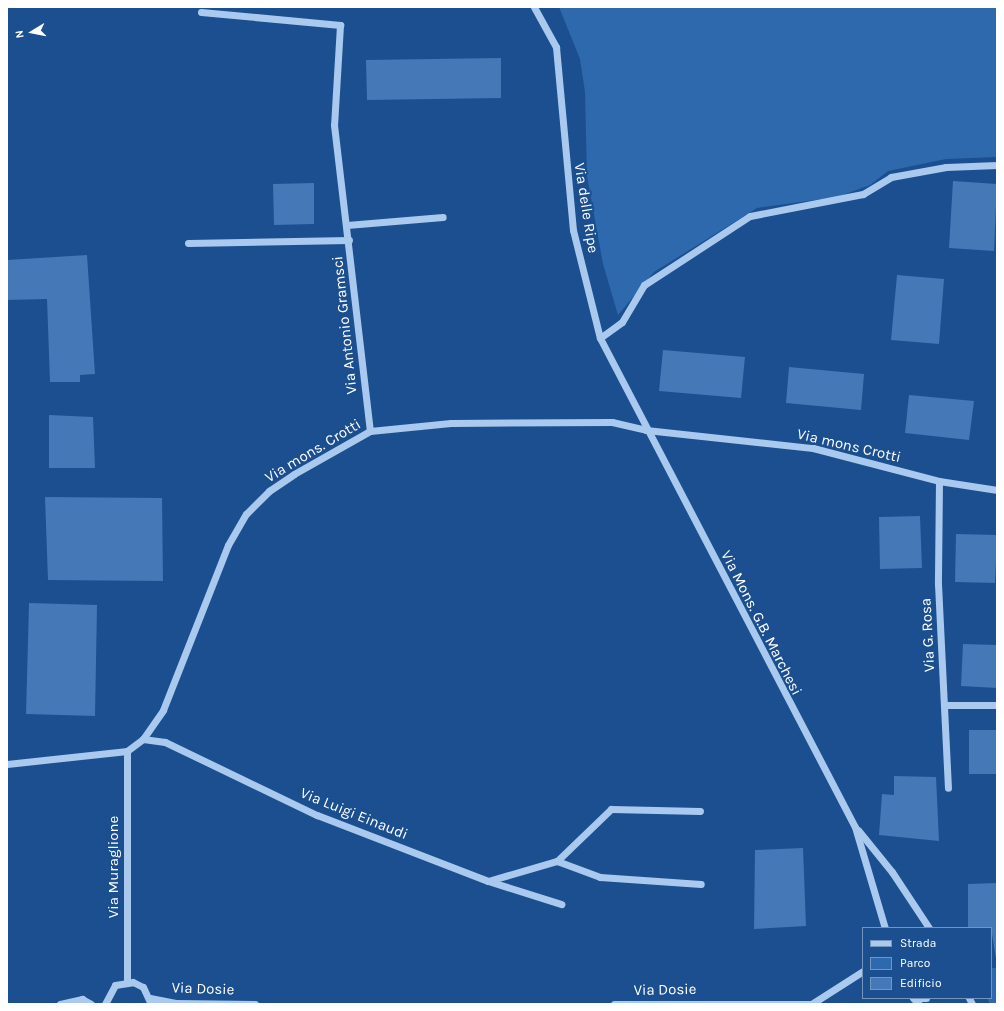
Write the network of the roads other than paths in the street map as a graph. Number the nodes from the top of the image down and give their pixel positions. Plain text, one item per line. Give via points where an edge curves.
1 (534, 7) edge
2 (201, 12) dead end
3 (997, 165) edge
4 (443, 217) dead end
5 (347, 225) junction
6 (349, 240) junction
7 (188, 243) dead end
8 (600, 338) junction
9 (646, 430) junction
10 (370, 431) junction
11 (938, 481) junction
12 (997, 490) edge
13 (944, 705) junction
14 (997, 705) edge
15 (143, 739) junction
16 (127, 751) junction
17 (7, 764) edge
18 (948, 788) dead end
19 (700, 811) dead end
20 (855, 827) junction
21 (557, 861) junction
22 (488, 880) junction
23 (701, 884) dead end
24 (561, 904) dead end
25 (885, 927) edge
26 (928, 927) edge
27 (862, 972) edge
28 (127, 982) junction
29 (150, 1001) edge
30 (718, 1003) edge
31 (60, 1004) edge
32 (91, 1004) edge
33 (105, 1004) edge
34 (255, 1004) edge
35 (614, 1004) edge
36 (815, 1004) edge

1 - 8 street, Via delle Ripe via 556,47 573,230
2 - 5 street, Via Antonio Gramsci via 340,25 334,125
3 - 8 street via 946,167 891,177 863,194 750,216 644,285 622,322
4 - 5 street
5 - 6 street, Via Antonio Gramsci
6 - 7 street, Via Antonio Gramsci
6 - 10 street, Via Antonio Gramsci
8 - 9 street, Via delle Ripe
9 - 10 street, Via mons. Crotti via 612,422 451,423
9 - 11 street, Via mons Crotti via 813,448
9 - 20 street, Via Mons. G.B. Marchesi
10 - 15 street, Via mons. Crotti via 294,474 246,514 228,545 163,710 156,725
11 - 12 street, Via mons Crotti
11 - 13 street, Via G. Rosa via 938,584
13 - 14 street
13 - 18 street, Via G. Rosa
15 - 16 street, Via mons. Crotti
15 - 22 street, Via Luigi Einaudi via 165,742 316,815
16 - 17 street
16 - 28 street, Via Muraglione
19 - 21 street via 612,809
20 - 25 street, Via Mons. G.B. Marchesi
20 - 26 street, Via Mons. G.B. Marchesi via 892,872
21 - 22 street
21 - 23 street via 600,877
22 - 24 street, Via Luigi Einaudi
27 - 36 street, Via Dosie
28 - 29 street via 143,987
28 - 33 street via 110,989
29 - 34 street, Via Dosie
30 - 35 street, Via Dosie
30 - 36 street, Via Dosie
31 - 32 street via 82,999

